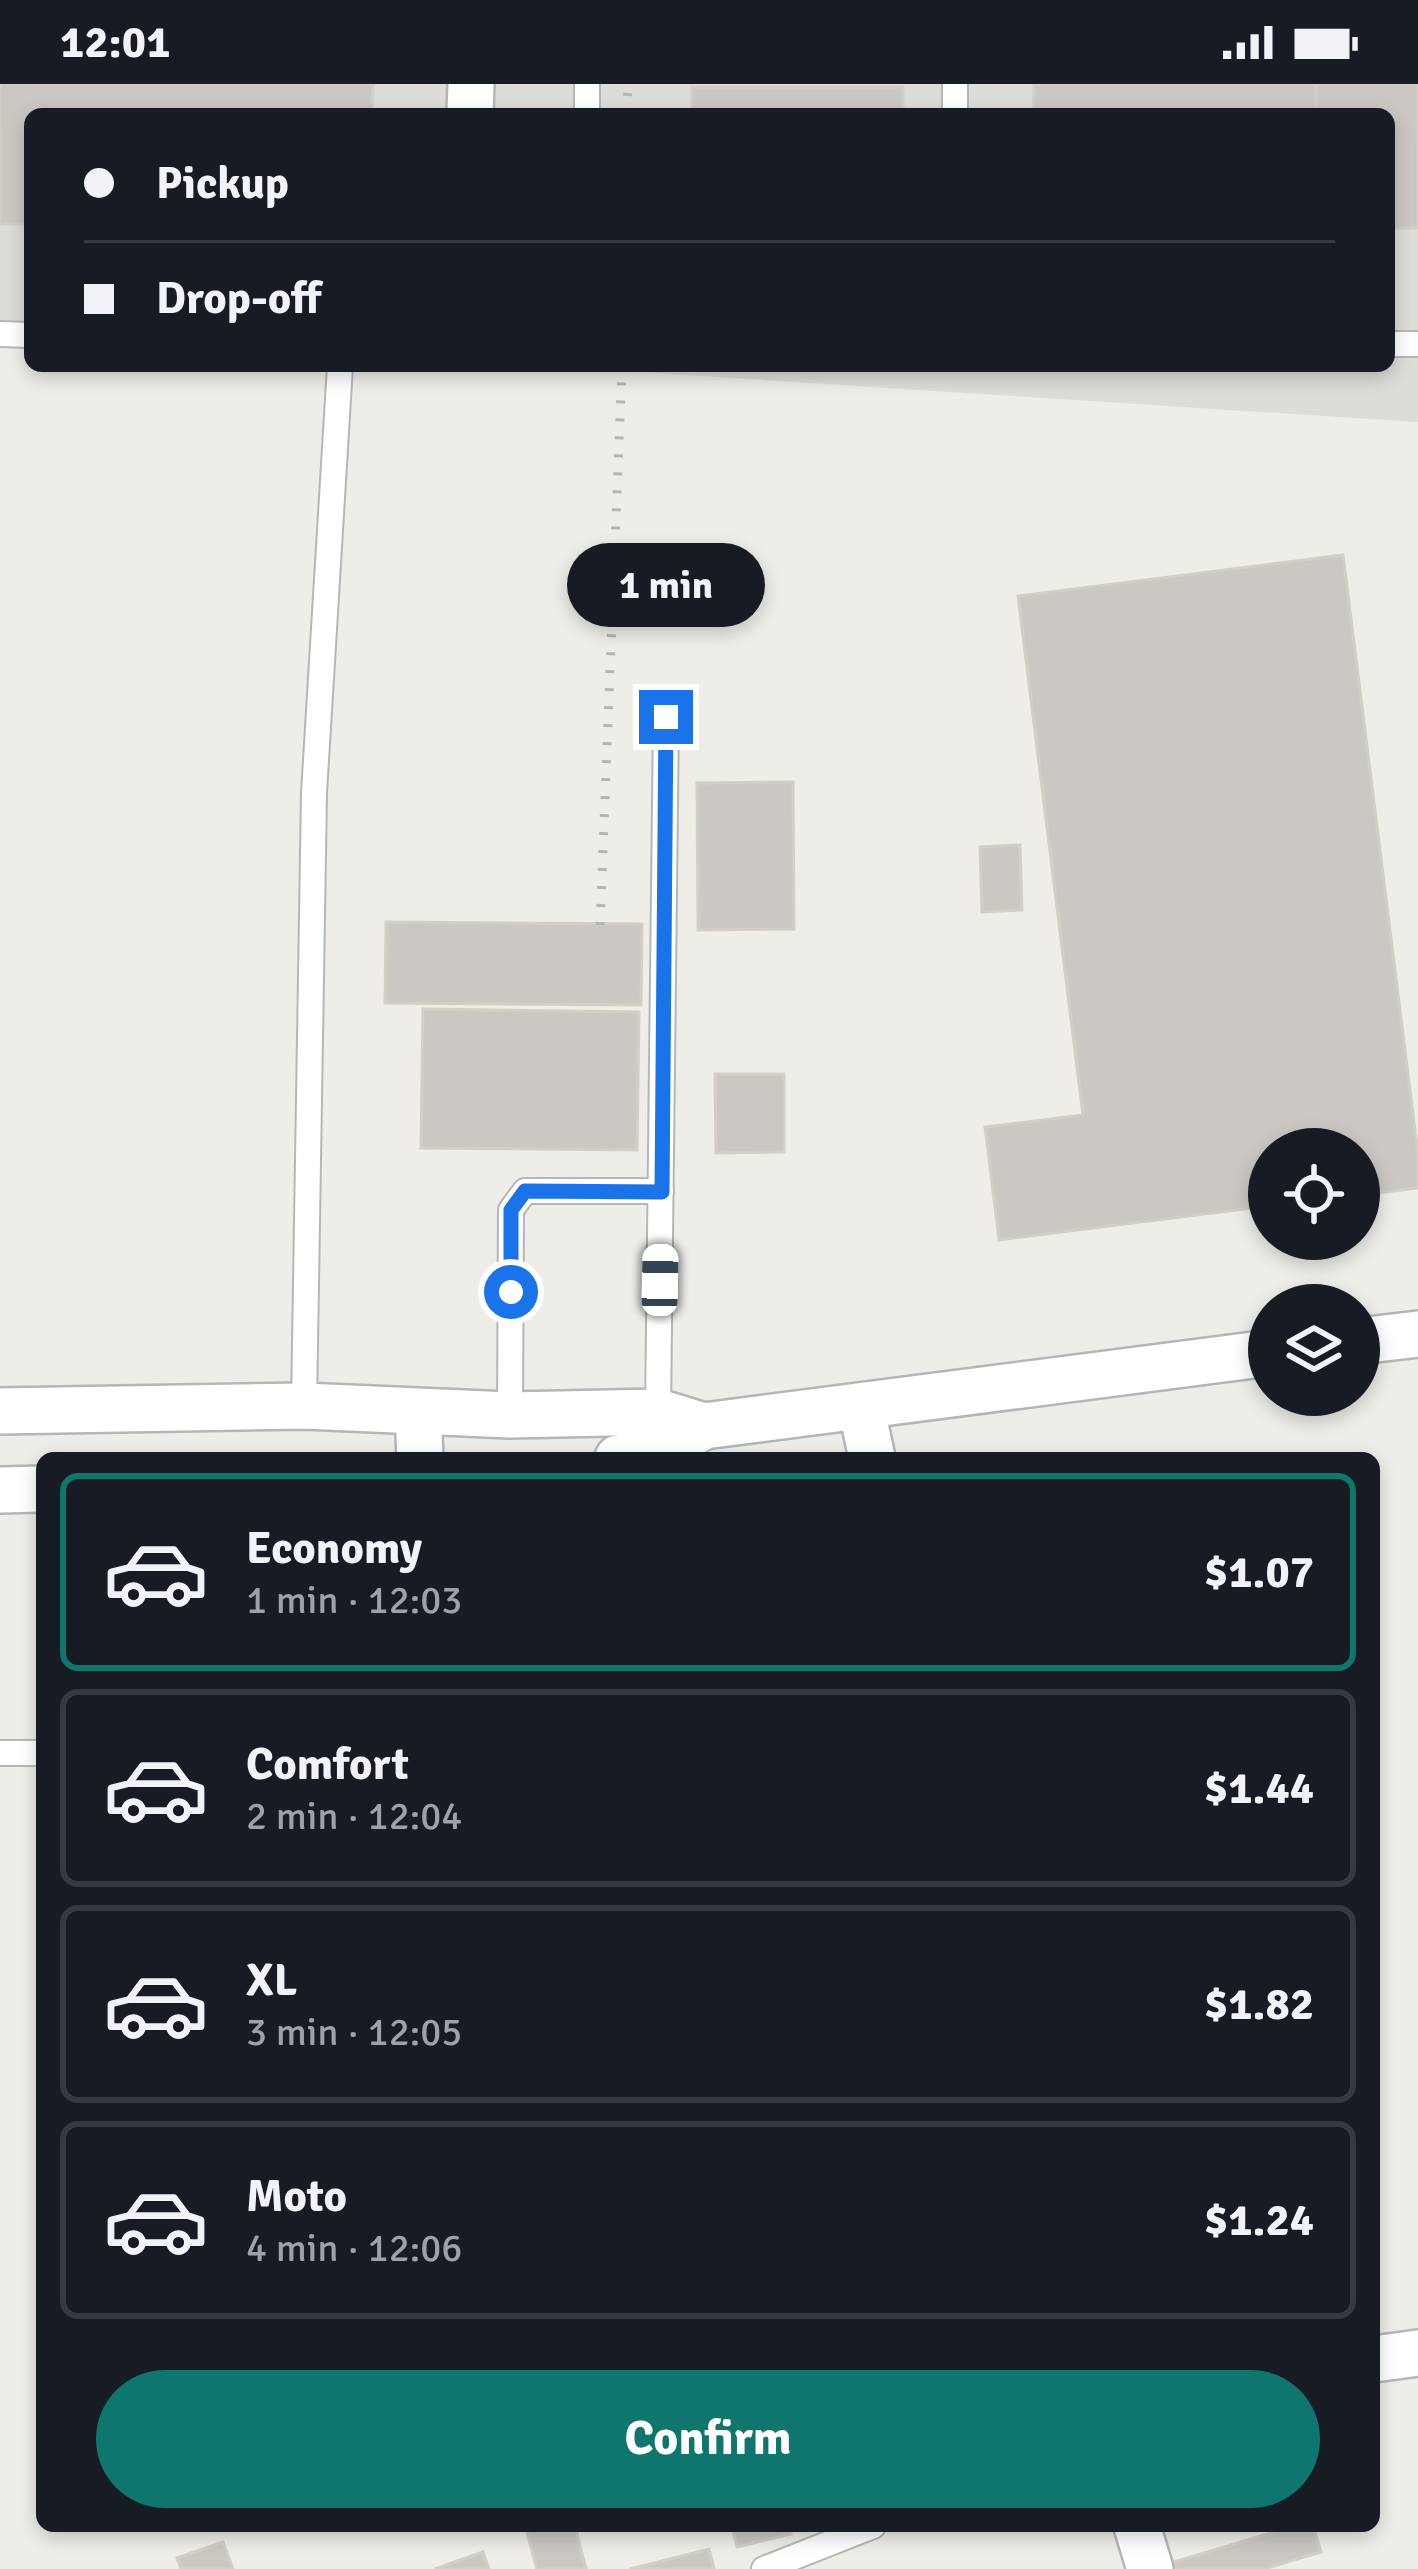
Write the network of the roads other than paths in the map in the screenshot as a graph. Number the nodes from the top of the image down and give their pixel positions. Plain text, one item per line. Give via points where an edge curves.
1 (340, 372) edge
2 (666, 717) dead end
3 (662, 1192) junction
4 (1418, 1334) edge
5 (1380, 1339) edge
6 (1248, 1356) edge
7 (304, 1406) junction
8 (861, 1406) junction
9 (0, 1411) edge
10 (658, 1412) junction
11 (418, 1413) junction
12 (510, 1414) junction
13 (704, 1426) junction
14 (420, 1452) edge
15 (655, 1452) edge
16 (871, 1452) edge
17 (36, 1489) edge
18 (0, 1490) edge
19 (0, 1753) edge
20 (36, 1753) edge
21 (1418, 2353) edge
22 (1380, 2358) edge
23 (858, 2532) edge
24 (1139, 2532) edge
25 (764, 2569) edge
26 (1150, 2569) edge

1 - 7 lane via 314,793
2 - 3 lane
3 - 10 lane
3 - 12 lane via 525,1191 511,1210
4 - 5 street
6 - 8 street
7 - 9 street
7 - 11 street
8 - 13 street
8 - 16 street
10 - 12 street
10 - 13 street
11 - 12 street
11 - 14 street
13 - 15 street
17 - 18 street
19 - 20 lane
21 - 22 street
23 - 25 lane
24 - 26 street

